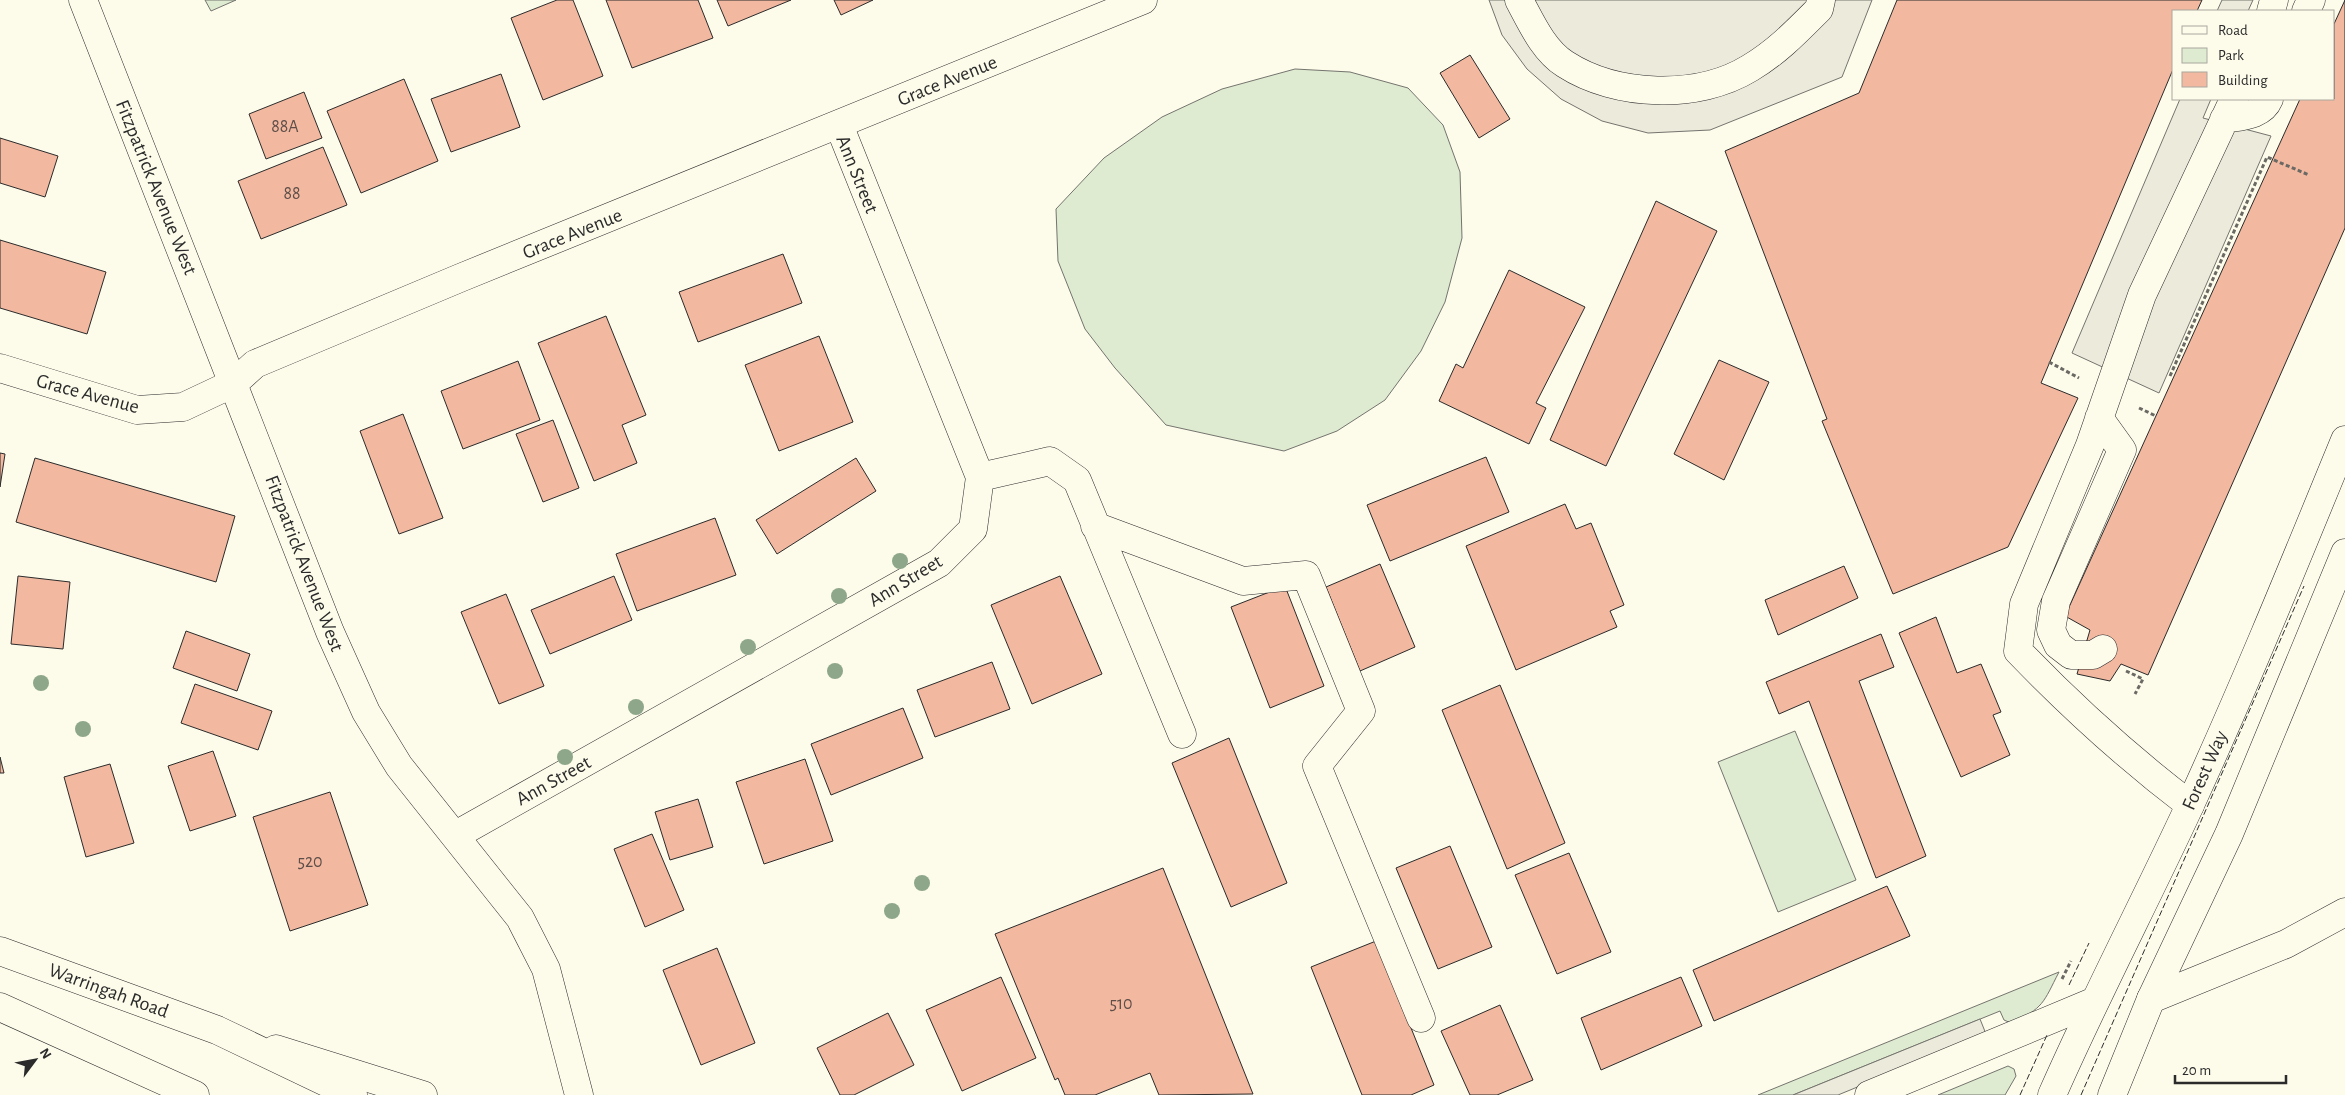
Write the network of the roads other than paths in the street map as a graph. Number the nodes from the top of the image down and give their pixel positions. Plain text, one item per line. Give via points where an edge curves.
1 (83, 0) edge
2 (1143, 0) edge
3 (1519, 0) edge
4 (1822, 0) edge
5 (2269, 100) edge
6 (2229, 109) edge
7 (838, 126) junction
8 (0, 368) edge
9 (234, 383) junction
10 (2099, 418) junction
11 (2345, 440) edge
12 (980, 476) junction
13 (1095, 526) junction
14 (2345, 553) edge
15 (2111, 658) road end
16 (1182, 734) dead end
17 (2190, 805) junction
18 (456, 835) junction
19 (2345, 912) edge
20 (0, 951) edge
21 (2151, 999) junction
22 (2093, 1002) junction
23 (0, 1007) edge
24 (1421, 1018) dead end
25 (218, 1030) junction
26 (98, 1052) junction
27 (168, 1095) edge
28 (194, 1095) edge
29 (354, 1095) edge
30 (423, 1095) edge
31 (579, 1095) edge
32 (1869, 1095) edge
33 (2052, 1095) edge
34 (2112, 1095) edge

1 - 9 main road, Fitzpatrick Avenue West
2 - 7 main road, Grace Avenue
3 - 4 main road via 1541,39 1564,63 1601,81 1673,90 1717,84 1749,69 1778,50 1818,9
5 - 6 main road via 2255,114
6 - 10 main road via 2142,295
7 - 9 main road, Grace Avenue via 255,364
7 - 12 main road, Ann Street
8 - 9 main road, Grace Avenue via 137,410 183,407
9 - 18 main road, Fitzpatrick Avenue West via 330,632 366,712 400,766
10 - 15 main road via 2122,450 2056,601 2051,630 2058,646 2071,655
10 - 17 main road via 2024,604 2018,651 2083,718
11 - 17 main road, Forest Way
12 - 13 main road via 1050,461 1077,480
12 - 18 main road, Ann Street via 974,529 939,563
13 - 16 main road
13 - 24 main road via 1243,581 1306,575 1361,711 1317,766
14 - 21 main road via 2229,834
17 - 22 main road, Forest Way
18 - 31 main road, Fitzpatrick Avenue West via 520,918 546,970
19 - 21 main road via 2262,954
20 - 25 main road, Warringah Road
21 - 34 main road
22 - 32 main road
22 - 33 main road, Forest Way
23 - 26 main road
25 - 29 main road, Warringah Road
25 - 30 main road, Warringah Road
26 - 27 main road
26 - 28 main road

